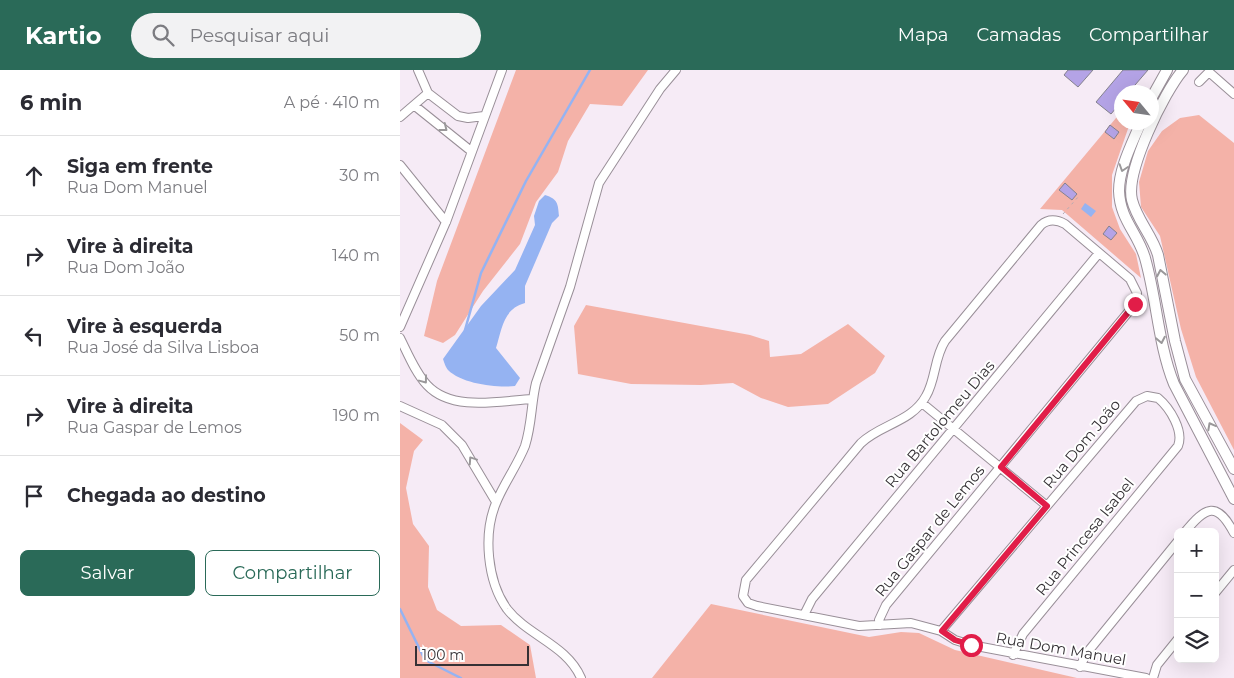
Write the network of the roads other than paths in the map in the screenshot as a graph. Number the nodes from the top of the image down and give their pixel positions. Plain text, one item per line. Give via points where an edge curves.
1 (418, 70) edge
2 (502, 70) edge
3 (676, 70) edge
4 (1167, 70) edge
5 (1183, 70) edge
6 (1160, 80) junction
7 (1199, 82) dead end
8 (1158, 85) edge
9 (1171, 86) junction
10 (428, 93) junction
11 (1234, 94) edge
12 (1159, 103) edge
13 (415, 106) junction
14 (484, 116) junction
15 (400, 117) edge
16 (1138, 130) edge
17 (1148, 130) edge
18 (471, 151) junction
19 (400, 165) edge
20 (446, 222) junction
21 (1099, 252) junction
22 (400, 327) edge
23 (400, 338) edge
24 (532, 399) junction
25 (922, 403) junction
26 (400, 406) edge
27 (954, 428) junction
28 (1180, 438) joint
29 (1001, 467) junction
30 (1234, 469) edge
31 (1234, 499) edge
32 (496, 502) junction
33 (1047, 506) junction
34 (1189, 528) edge
35 (1234, 533) edge
36 (1174, 546) edge
37 (1234, 570) edge
38 (1219, 588) edge
39 (804, 614) junction
40 (880, 625) junction
41 (942, 631) junction
42 (1174, 644) edge
43 (1013, 654) junction
44 (1080, 667) junction
45 (581, 678) edge
46 (1146, 678) edge
47 (1152, 678) edge

1 - 10 street
2 - 14 street
3 - 24 street via 660,89 599,184 570,287
4 - 6 main road
5 - 9 main road
6 - 8 main road
6 - 9 main road
7 - 11 street via 1209,72
9 - 12 main road
10 - 13 street
10 - 14 street via 458,116
13 - 15 street
13 -> 18 street
14 - 18 street
16 -> 31 main road via 1121,177 1122,212 1146,260 1169,372
30 -> 17 main road via 1186,379 1156,249 1137,216 1131,198 1134,169
18 - 20 street
19 - 20 street
20 - 22 street
21 - 25 street via 1065,224 1056,220 1041,225 945,341
21 - 27 street, Rua Bartolomeu Dias
21 - 29 street, Rua Gaspar de Lemos via 1130,279 1137,293 1134,308
23 -> 24 street via 412,364 428,386 447,397 467,403
24 - 32 street via 532,419 524,447
25 - 27 street
25 - 39 street, Rua Dom Manuel via 905,418 877,430 860,443 746,580 743,596 748,603
32 -> 26 street via 462,445 442,425
27 - 29 street
27 - 39 street, Rua Bartolomeu Dias via 812,599
28 - 33 street, Rua Dom João via 1178,426 1161,400 1151,396 1136,401
28 - 43 street, Rua Princesa Isabel via 1178,446 1023,634
29 - 33 street
29 - 40 street, Rua Gaspar de Lemos via 886,605
32 - 45 street via 489,555 499,596 521,623 562,652
33 - 41 street, Rua Dom João
34 - 35 street via 1201,514 1212,510 1224,515
36 - 44 street via 1086,654
37 - 38 street
39 - 40 street, Rua Dom Manuel via 859,626
40 - 41 street, Rua Dom Manuel via 911,622
41 - 43 street, Rua Dom Manuel via 955,640
42 - 47 street via 1157,665
43 - 44 street, Rua Dom Manuel
44 - 46 street, Rua Dom Manuel

